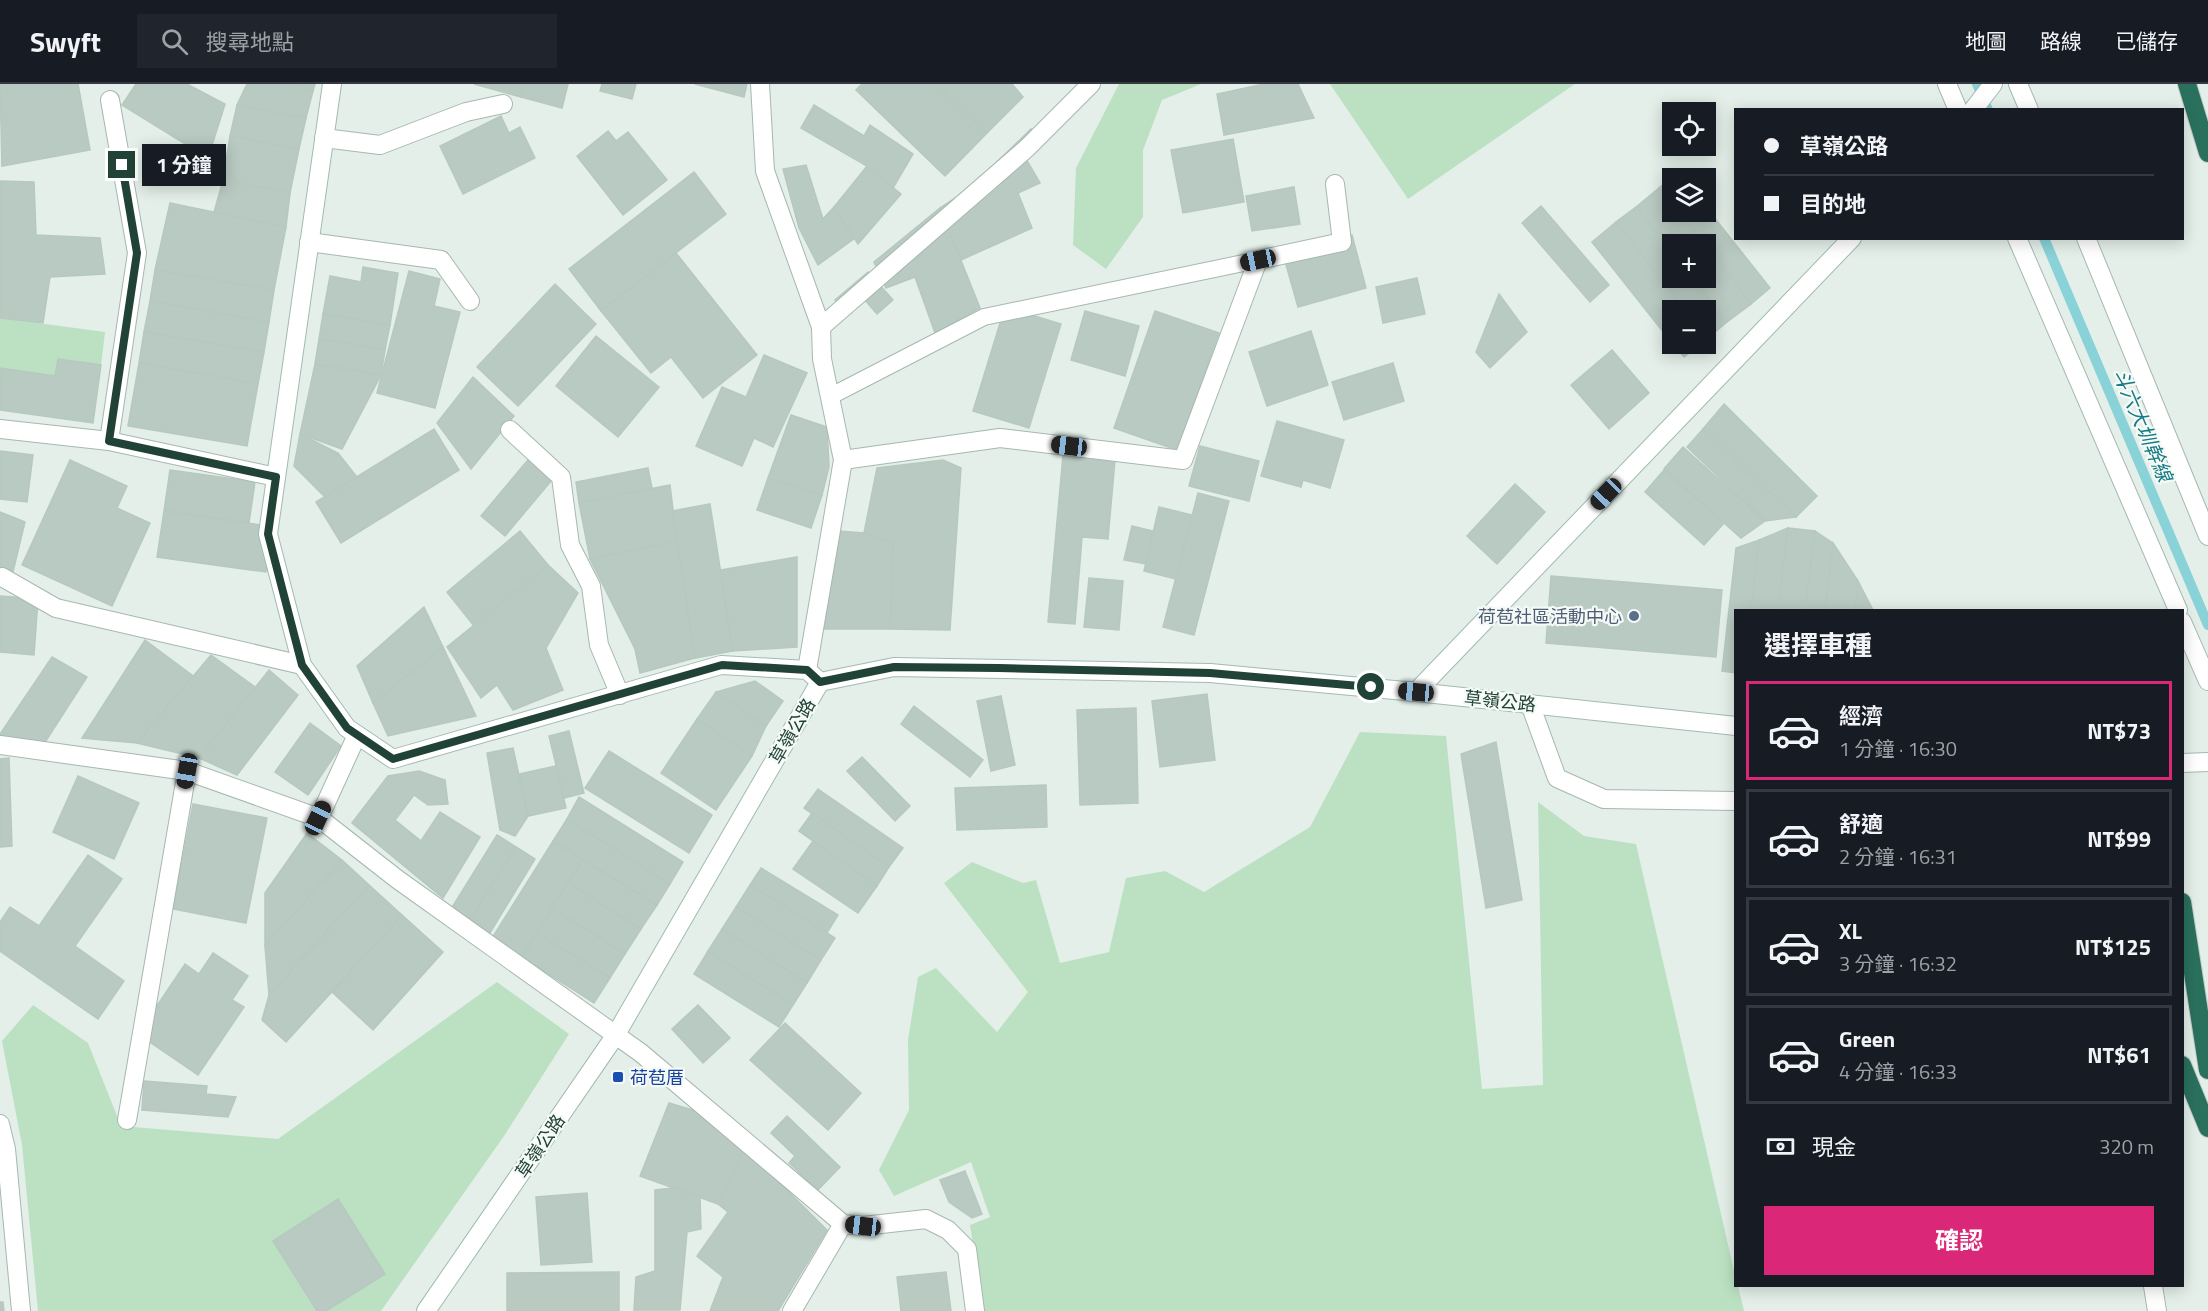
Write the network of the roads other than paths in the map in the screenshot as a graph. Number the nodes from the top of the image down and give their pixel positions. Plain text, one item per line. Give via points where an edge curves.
1 (332, 84) edge
2 (760, 84) edge
3 (1091, 84) edge
4 (1947, 84) edge
5 (1993, 84) edge
6 (2018, 84) edge
7 (2187, 84) edge
8 (110, 100) dead end
9 (503, 104) dead end
10 (1957, 108) edge
11 (1975, 108) edge
12 (2028, 108) edge
13 (324, 138) junction
14 (2208, 153) edge
15 (1335, 184) dead end
16 (1850, 240) edge
17 (2018, 240) edge
18 (2087, 240) edge
19 (309, 242) junction
20 (1258, 260) junction
21 (470, 301) dead end
22 (821, 327) junction
23 (831, 396) junction
24 (0, 429) edge
25 (510, 430) dead end
26 (109, 441) junction
27 (843, 460) junction
28 (276, 477) junction
29 (2208, 536) edge
30 (2, 577) dead end
31 (2178, 609) edge
32 (2184, 627) edge
33 (302, 665) junction
34 (814, 676) junction
35 (2208, 681) edge
36 (1416, 692) junction
37 (620, 695) junction
38 (1530, 704) junction
39 (1734, 726) edge
40 (357, 735) junction
41 (0, 745) edge
42 (2208, 762) edge
43 (2184, 763) edge
44 (187, 771) junction
45 (1734, 801) edge
46 (318, 818) junction
47 (2184, 915) edge
48 (615, 1036) junction
49 (2184, 1070) edge
50 (2208, 1071) edge
51 (127, 1120) dead end
52 (0, 1124) edge
53 (2208, 1128) edge
54 (843, 1224) junction
55 (2153, 1287) edge
56 (21, 1311) edge
57 (426, 1311) edge
58 (792, 1311) edge
59 (975, 1311) edge
60 (2157, 1311) edge

1 - 13 street
2 - 22 street via 765,171
3 - 22 street via 1027,148
4 - 10 street
5 - 11 street
6 - 12 street
7 - 14 highway
8 - 26 street via 137,253
9 - 13 street via 466,112 380,145
13 - 19 street
15 - 20 street via 1342,242
16 - 36 street
17 - 31 street
18 - 29 street
19 - 21 street via 441,260
19 - 28 street
20 - 23 lane via 984,317
20 - 27 street via 1183,460 1000,438
22 - 23 street via 822,359
23 - 27 street
24 - 26 street
25 - 37 street via 561,477 570,545 591,586 599,645
26 - 28 street
27 - 34 street
28 - 33 street via 268,534
30 - 33 street via 56,608
32 - 35 street
33 - 40 street via 347,728
34 - 36 street, 草嶺公路 via 894,667 1210,673
34 - 37 street via 722,665
34 - 48 street, 草嶺公路
36 - 38 street, 草嶺公路
37 - 40 street via 393,759
38 - 39 street, 草嶺公路
38 - 45 street via 1557,778 1604,799
40 - 46 street
41 - 44 street
42 - 43 street
44 - 46 street
44 - 51 street
46 - 48 street
47 - 50 highway
48 - 54 street via 641,1053
48 - 57 street, 草嶺公路
49 - 53 highway
52 - 56 street via 6,1149
54 - 58 street
54 - 59 street via 926,1220 948,1230 967,1249
55 - 60 street

